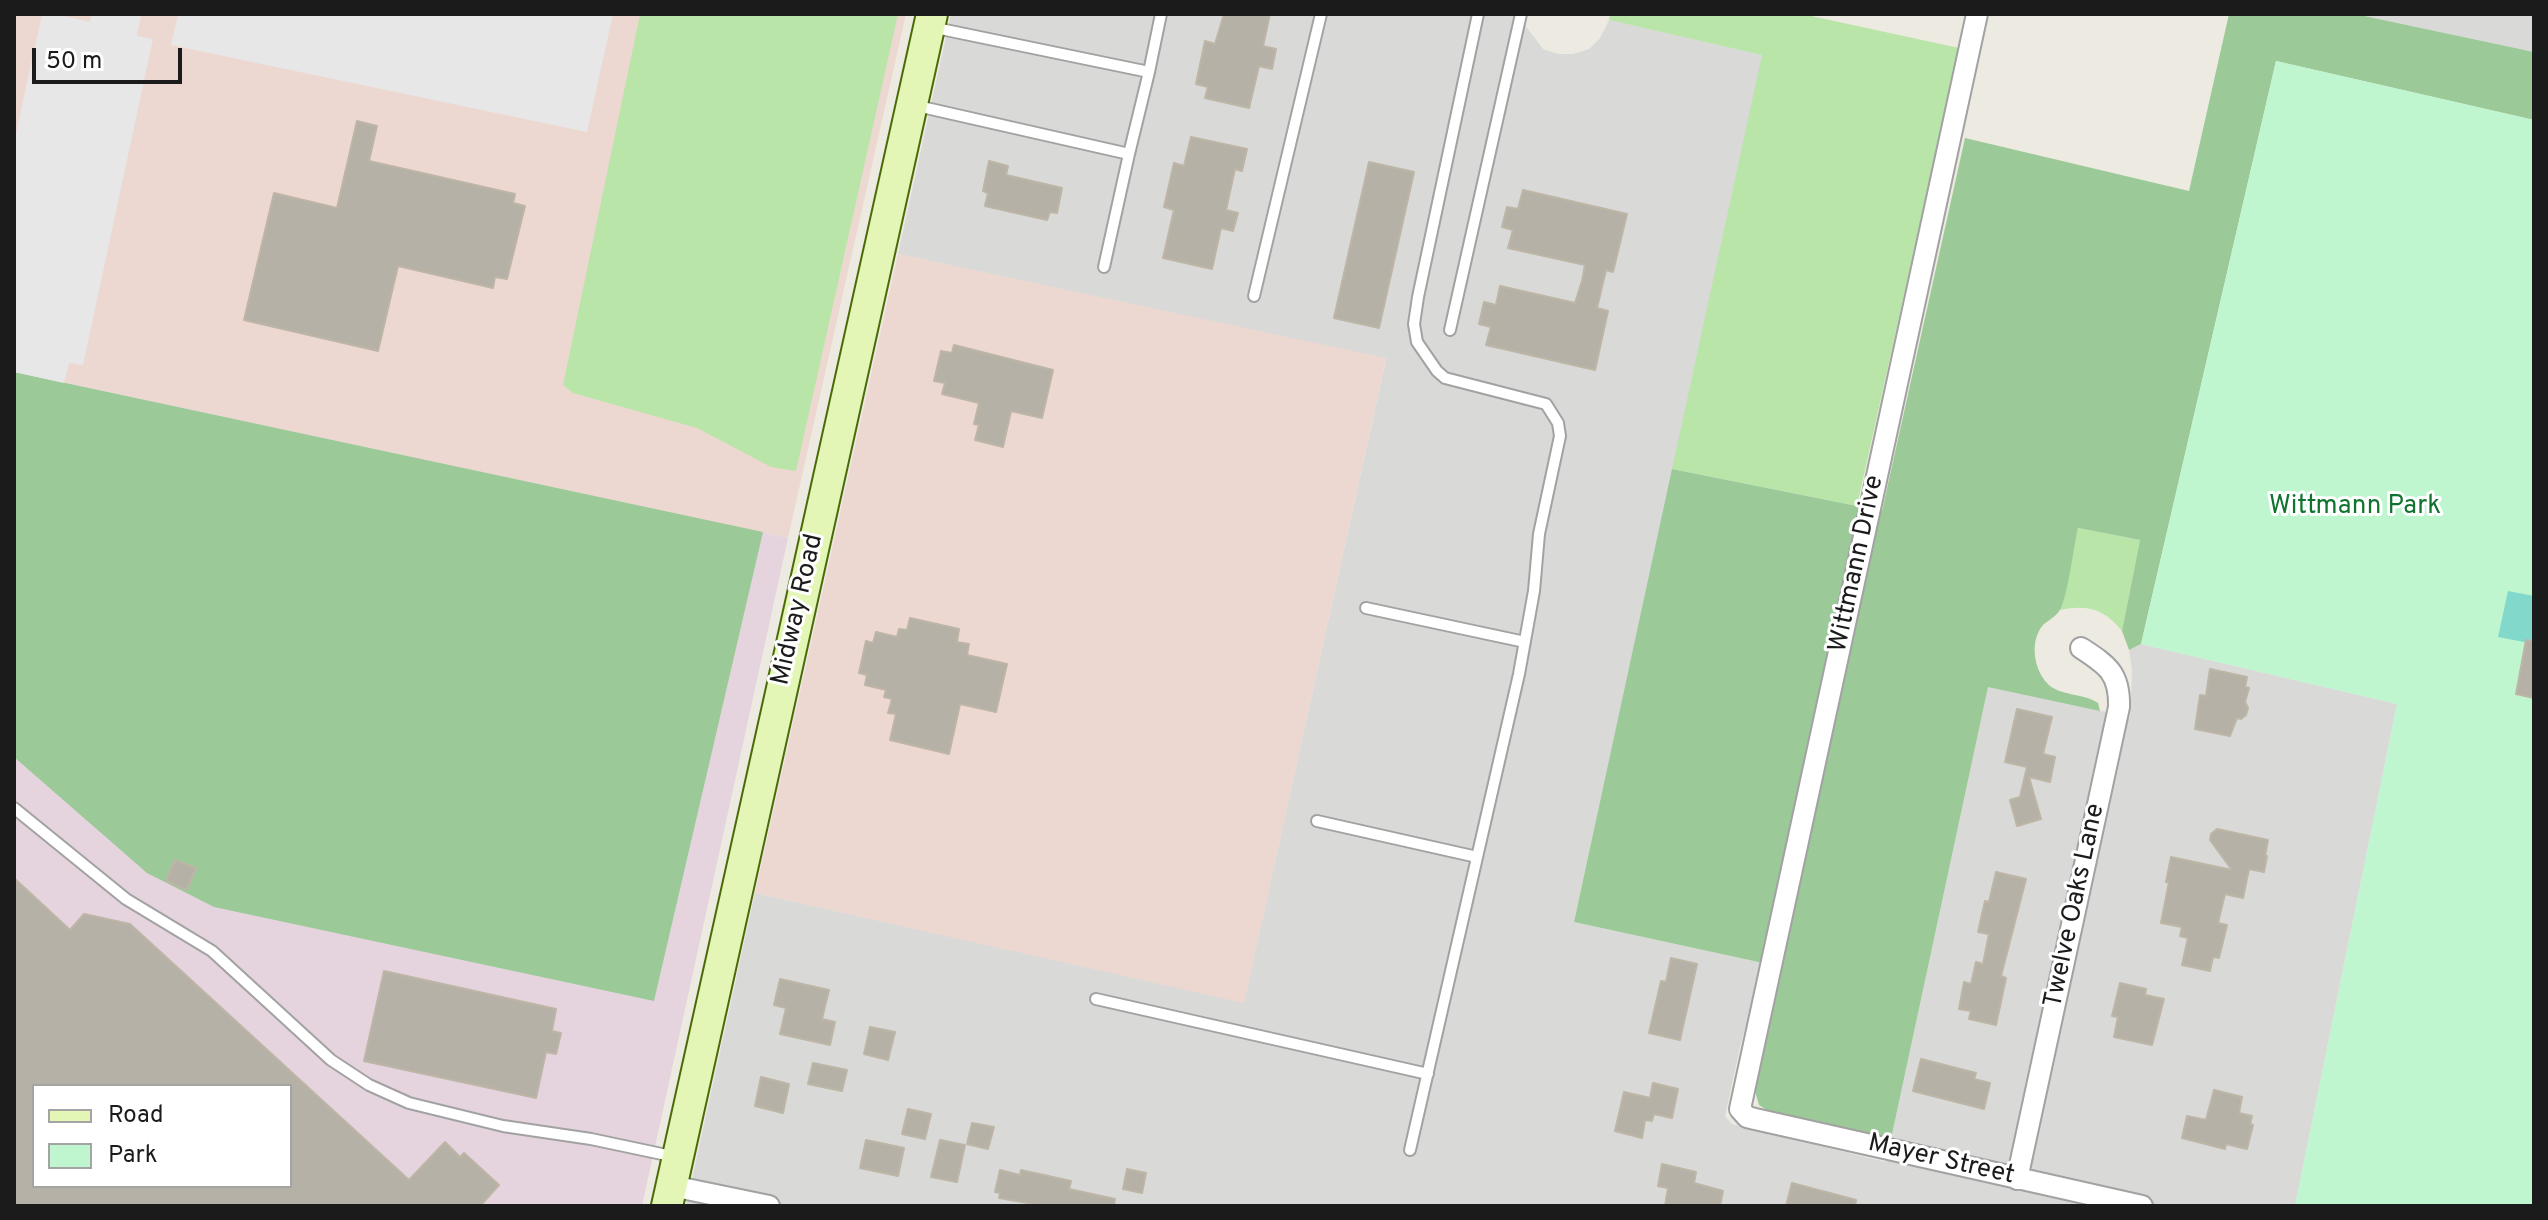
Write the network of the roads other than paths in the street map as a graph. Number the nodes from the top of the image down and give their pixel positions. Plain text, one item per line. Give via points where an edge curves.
1 (1161, 14) edge
2 (1321, 14) edge
3 (1478, 14) edge
4 (1521, 14) edge
5 (1977, 14) edge
6 (930, 20) edge
7 (1149, 72) junction
8 (911, 104) junction
9 (1129, 154) junction
10 (1104, 267) dead end
11 (1254, 296) dead end
12 (1450, 330) dead end
13 (1366, 608) dead end
14 (1525, 642) junction
15 (2081, 648) dead end
16 (14, 808) edge
17 (1317, 821) dead end
18 (1477, 857) junction
19 (1096, 999) dead end
20 (1428, 1074) junction
21 (1741, 1113) joint
22 (1410, 1150) dead end
23 (2017, 1179) junction
24 (672, 1183) edge
25 (769, 1206) edge
26 (2142, 1206) edge

1 - 7 lane
2 - 11 lane
3 - 14 lane via 1414,324 1417,342 1445,378 1546,404 1558,423
4 - 12 lane
5 - 21 street, Wittmann Drive
6 - 7 lane
6 - 8 main road, Midway Road
7 - 9 lane
8 - 9 lane
8 - 24 main road, Midway Road
9 - 10 lane
13 - 14 lane
14 - 18 lane
15 - 23 street, Twelve Oaks Lane via 2114,675 2119,707
16 - 24 lane via 126,899 212,951 331,1060 369,1085 409,1103 503,1126 591,1139
17 - 18 lane
18 - 20 lane
19 - 20 lane
20 - 22 lane
21 - 23 street, Mayer Street
23 - 26 street, Mayer Street
24 - 25 street

